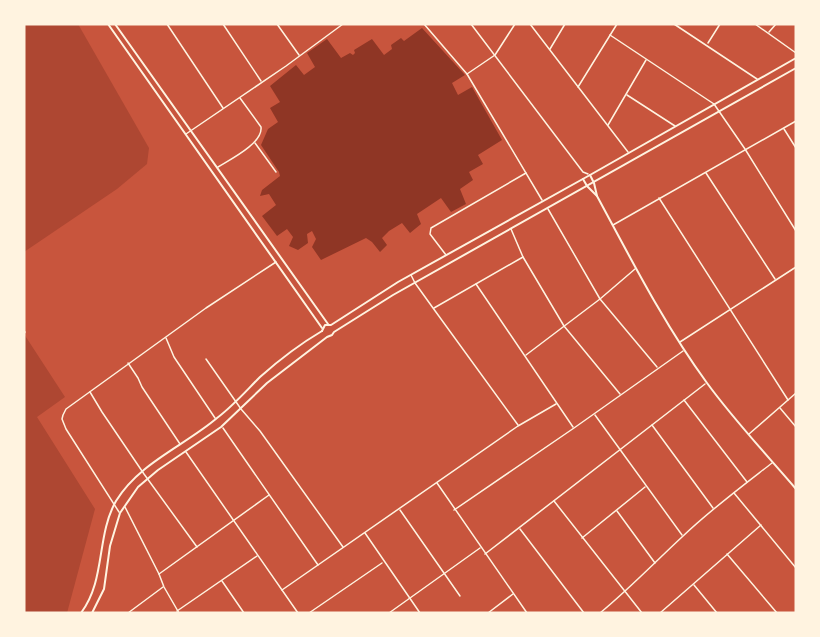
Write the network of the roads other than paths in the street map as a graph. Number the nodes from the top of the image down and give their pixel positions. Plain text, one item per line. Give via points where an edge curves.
1 (108, 24) edge
2 (115, 24) edge
3 (167, 24) edge
4 (223, 24) edge
5 (277, 24) edge
6 (343, 24) edge
7 (424, 24) edge
8 (471, 24) edge
9 (515, 24) edge
10 (530, 24) edge
11 (565, 24) edge
12 (617, 24) edge
13 (674, 24) edge
14 (720, 24) edge
15 (755, 24) edge
16 (776, 24) edge
17 (768, 33) junction
18 (610, 35) junction
19 (707, 45) junction
20 (550, 50) junction
21 (796, 53) edge
22 (495, 55) junction
23 (299, 56) junction
24 (796, 58) edge
25 (646, 59) junction
26 (796, 68) edge
27 (467, 74) junction
28 (758, 79) junction
29 (262, 82) junction
30 (578, 87) junction
31 (626, 95) junction
32 (239, 98) junction
33 (714, 104) junction
34 (224, 108) junction
35 (720, 112) junction
36 (796, 121) edge
37 (608, 125) junction
38 (675, 126) junction
39 (783, 128) junction
40 (191, 131) junction
41 (186, 134) junction
42 (255, 142) junction
43 (796, 148) edge
44 (745, 149) junction
45 (628, 153) junction
46 (218, 168) junction
47 (276, 172) dead end
48 (583, 172) junction
49 (705, 172) junction
50 (526, 173) junction
51 (590, 175) junction
52 (583, 179) junction
53 (594, 183) junction
54 (587, 186) junction
55 (597, 196) junction
56 (659, 198) junction
57 (543, 201) junction
58 (548, 209) junction
59 (612, 225) junction
60 (511, 229) junction
61 (796, 231) edge
62 (446, 255) junction
63 (523, 257) junction
64 (276, 261) junction
65 (796, 267) edge
66 (636, 268) junction
67 (411, 275) junction
68 (776, 280) junction
69 (415, 283) junction
70 (476, 284) junction
71 (600, 299) junction
72 (433, 308) junction
73 (731, 309) junction
74 (329, 325) junction
75 (564, 326) junction
76 (322, 329) junction
77 (334, 332) junction
78 (165, 337) junction
79 (327, 337) junction
80 (680, 342) junction
81 (684, 350) junction
82 (525, 356) junction
83 (206, 359) dead end
84 (128, 363) junction
85 (658, 368) junction
86 (706, 383) junction
87 (89, 391) junction
88 (796, 393) edge
89 (621, 394) junction
90 (684, 400) junction
91 (788, 400) junction
92 (236, 402) junction
93 (556, 404) junction
94 (780, 407) junction
95 (241, 409) junction
96 (594, 414) junction
97 (216, 420) junction
98 (652, 424) junction
99 (518, 426) junction
100 (222, 427) junction
101 (796, 427) edge
102 (574, 428) junction
103 (748, 434) junction
104 (181, 445) junction
105 (620, 450) junction
106 (186, 452) junction
107 (772, 462) junction
108 (142, 471) junction
109 (147, 478) junction
110 (747, 482) junction
111 (436, 483) junction
112 (646, 487) junction
113 (796, 489) edge
114 (734, 493) junction
115 (270, 495) junction
116 (554, 501) junction
117 (114, 504) junction
118 (125, 505) junction
119 (400, 509) junction
120 (714, 509) junction
121 (454, 510) junction
122 (616, 511) junction
123 (120, 513) junction
124 (233, 521) junction
125 (760, 525) junction
126 (519, 528) junction
127 (364, 533) junction
128 (682, 536) junction
129 (582, 538) junction
130 (197, 547) junction
131 (343, 548) junction
132 (481, 548) junction
133 (485, 554) junction
134 (727, 554) junction
135 (258, 555) junction
136 (384, 562) junction
137 (655, 563) junction
138 (318, 565) junction
139 (796, 568) edge
140 (159, 574) junction
141 (444, 574) junction
142 (222, 581) junction
143 (693, 584) junction
144 (164, 587) junction
145 (282, 590) junction
146 (625, 592) junction
147 (513, 594) junction
148 (460, 596) dead end
149 (410, 599) junction
150 (132, 612) edge
151 (178, 612) edge
152 (81, 613) edge
153 (92, 613) edge
154 (128, 613) edge
155 (244, 613) edge
156 (298, 613) edge
157 (309, 613) edge
158 (389, 613) edge
159 (420, 613) edge
160 (488, 613) edge
161 (527, 613) edge
162 (584, 613) edge
163 (600, 613) edge
164 (642, 613) edge
165 (660, 613) edge
166 (717, 613) edge
167 (777, 613) edge

1 - 41 main road
2 - 40 main road
3 - 34 street
4 - 29 street
5 - 23 street
6 - 23 street
7 - 27 street
8 - 22 street
9 - 22 street
10 - 20 street
11 - 20 street
12 - 18 street
13 - 19 street
14 - 19 street
15 - 17 street
16 - 17 street
17 - 21 street
18 - 25 street
18 - 30 street
19 - 28 street
20 - 30 street
22 - 27 street
22 - 48 street
23 - 29 street
24 - 28 main road
25 - 31 street
25 - 33 street
26 - 35 main road
27 - 50 street
28 - 33 main road
29 - 32 street
30 - 37 street
31 - 37 street
31 - 38 street
32 - 34 street
32 - 42 street via 261,127
33 - 35 street
33 - 38 main road
34 - 40 street
35 - 44 street
35 - 53 main road
36 - 39 street
37 - 45 street
38 - 45 main road
39 - 43 street
39 - 44 street
40 - 41 street
40 - 46 main road
41 - 64 main road
42 - 46 street
42 - 47 street
44 - 49 street
44 - 61 street
45 - 51 main road
46 - 74 main road
48 - 51 street
48 - 52 street
49 - 56 street
49 - 68 street
50 - 57 street
50 - 62 street via 431,228 430,234
51 - 52 main road
51 - 53 main road
52 - 54 main road
52 - 57 main road
53 - 54 main road
53 - 55 main road
54 - 55 main road
54 - 58 main road
55 - 59 main road
56 - 59 street
56 - 73 street
57 - 62 main road
58 - 60 main road
58 - 71 street
59 - 66 main road
60 - 63 street
60 - 69 main road
62 - 67 main road
63 - 70 street
63 - 75 street
64 - 76 main road
64 - 78 street
65 - 68 street
66 - 71 street
66 - 80 main road
67 - 69 street
67 - 74 main road
68 - 73 street
69 - 72 street
69 - 77 main road
70 - 72 street
70 - 82 street
71 - 75 street
71 - 85 street
72 - 99 street
73 - 80 street
73 - 91 street
74 - 76 main road
74 - 77 main road
75 - 82 street
75 - 89 street
76 - 79 main road
76 - 92 main road via 274,365
77 - 79 main road
78 - 84 street
78 - 97 street
79 - 95 main road via 267,383
80 - 81 main road
81 - 85 street
81 - 86 main road
82 - 93 street
83 - 92 street
84 - 87 street
84 - 104 street
85 - 89 street
86 - 90 street
86 - 103 main road
87 - 108 street
87 - 117 street via 66,409 62,419
88 - 91 street
89 - 96 street
90 - 98 street
90 - 110 street
91 - 94 street
92 - 95 street
92 - 97 main road
93 - 99 street
93 - 102 street
94 - 101 street
94 - 103 street
95 - 100 main road
95 - 131 street
96 - 102 street
96 - 105 street
97 - 104 main road
98 - 105 street
98 - 120 street
99 - 111 street
100 - 106 main road
100 - 115 street
102 - 121 street
103 - 107 main road
104 - 108 main road
105 - 112 street
105 - 116 street
106 - 109 main road
106 - 124 street
107 - 110 street
107 - 113 main road
108 - 109 street
108 - 117 main road
109 - 118 main road
109 - 130 street
110 - 114 street
111 - 119 street
111 - 121 street
112 - 122 street
112 - 128 street
114 - 120 street
114 - 125 street
115 - 124 street
115 - 138 street
116 - 126 street
116 - 129 street
117 - 123 street
117 - 152 main road via 103,536 93,592
118 - 123 main road
118 - 140 street
119 - 127 street
119 - 141 street
120 - 128 street
121 - 132 street
122 - 129 street
122 - 137 street
123 - 153 main road via 104,589
124 - 130 street
124 - 135 street
125 - 134 street
125 - 139 street
126 - 133 street
126 - 162 street
127 - 131 street
127 - 136 street
128 - 137 street
129 - 146 street
130 - 140 street
131 - 138 street
132 - 133 street
132 - 141 street
133 - 147 street
134 - 143 street
134 - 167 street
135 - 142 street
135 - 145 street
136 - 149 street
136 - 157 street
137 - 146 street
138 - 145 street
140 - 144 street
141 - 148 street
141 - 149 street
142 - 151 street
142 - 155 street
143 - 165 street
143 - 166 street
144 - 150 street
144 - 151 street
145 - 156 street
146 - 163 street
146 - 164 street
147 - 160 street
147 - 161 street
149 - 158 street
149 - 159 street
150 - 154 street

